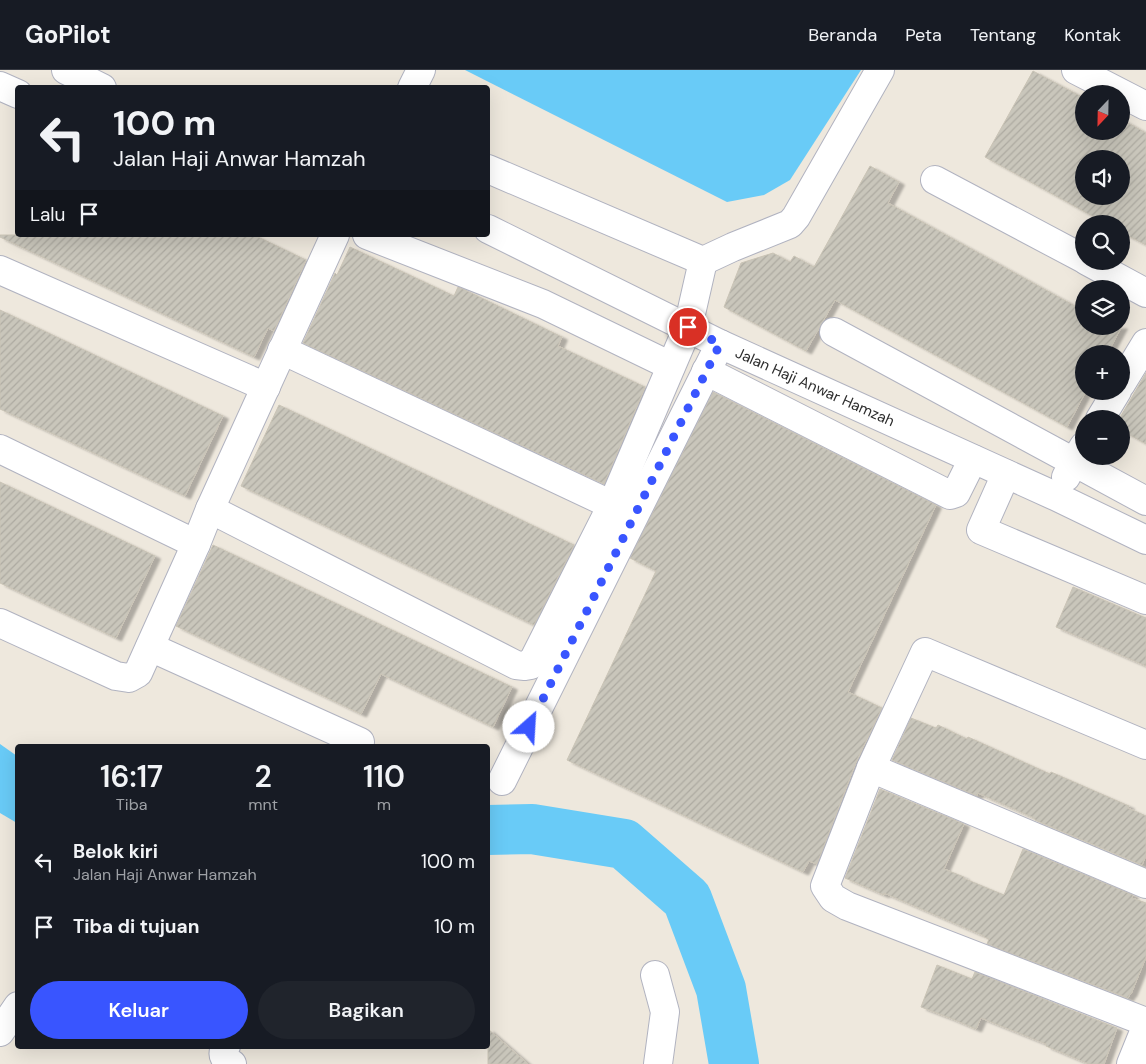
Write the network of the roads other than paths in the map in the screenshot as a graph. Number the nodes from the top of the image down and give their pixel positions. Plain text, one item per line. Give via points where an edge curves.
1 (66, 70) edge
2 (421, 70) edge
3 (880, 70) edge
4 (1076, 70) edge
5 (96, 85) edge
6 (414, 85) edge
7 (0, 86) edge
8 (15, 93) edge
9 (1146, 106) edge
10 (490, 170) edge
11 (935, 180) dead end
12 (490, 230) edge
13 (333, 237) edge
14 (372, 237) edge
15 (1075, 254) edge
16 (703, 261) junction
17 (0, 270) edge
18 (1104, 270) edge
19 (1146, 292) edge
20 (688, 327) junction
21 (834, 332) dead end
22 (1146, 343) edge
23 (720, 344) junction
24 (282, 350) junction
25 (671, 366) junction
26 (1130, 369) edge
27 (706, 371) junction
28 (266, 388) junction
29 (0, 449) edge
30 (1075, 452) edge
31 (973, 459) junction
32 (1075, 461) edge
33 (1095, 465) edge
34 (1006, 474) junction
35 (1055, 496) junction
36 (1146, 501) edge
37 (612, 505) junction
38 (210, 509) junction
39 (1146, 540) edge
40 (196, 544) junction
41 (1146, 600) edge
42 (0, 623) edge
43 (150, 647) junction
44 (360, 742) dead end
45 (1146, 745) edge
46 (871, 768) junction
47 (502, 781) dead end
48 (1146, 884) edge
49 (655, 975) dead end
50 (15, 1010) edge
51 (1146, 1022) edge
52 (1146, 1026) edge
53 (0, 1032) edge
54 (225, 1049) edge
55 (232, 1064) edge
56 (658, 1064) edge
57 (1131, 1064) edge

1 - 5 street
2 - 6 street
3 - 16 street via 790,224
4 - 9 street
7 - 8 street
10 - 16 street
11 - 15 street
12 - 20 street, Jalan Haji Anwar Hamzah
13 - 24 street
14 - 25 street via 543,304
16 - 20 street
17 - 28 street
18 - 19 street
20 - 23 street, Jalan Haji Anwar Hamzah
20 - 25 street
21 - 30 street
22 - 26 street
23 - 27 street
23 - 31 street, Jalan Haji Anwar Hamzah
24 - 28 street
24 - 37 street
25 - 37 street
27 - 31 street via 950,495 956,493
27 - 47 street
28 - 38 street
29 - 40 street
31 - 34 street, Jalan Haji Anwar Hamzah
32 - 35 street
33 - 36 street
34 - 35 street, Jalan Haji Anwar Hamzah
34 - 41 street via 981,530
35 - 39 street, Jalan Haji Anwar Hamzah
37 - 38 street via 531,664 525,666 516,665
38 - 40 street
40 - 43 street
42 - 43 street via 116,676 129,678 138,673
43 - 44 street
45 - 46 street via 925,652
46 - 48 street
46 - 51 street via 825,886 834,898 856,910
49 - 56 street via 665,1012
50 - 53 street
52 - 57 street
54 - 55 street via 223,1057

